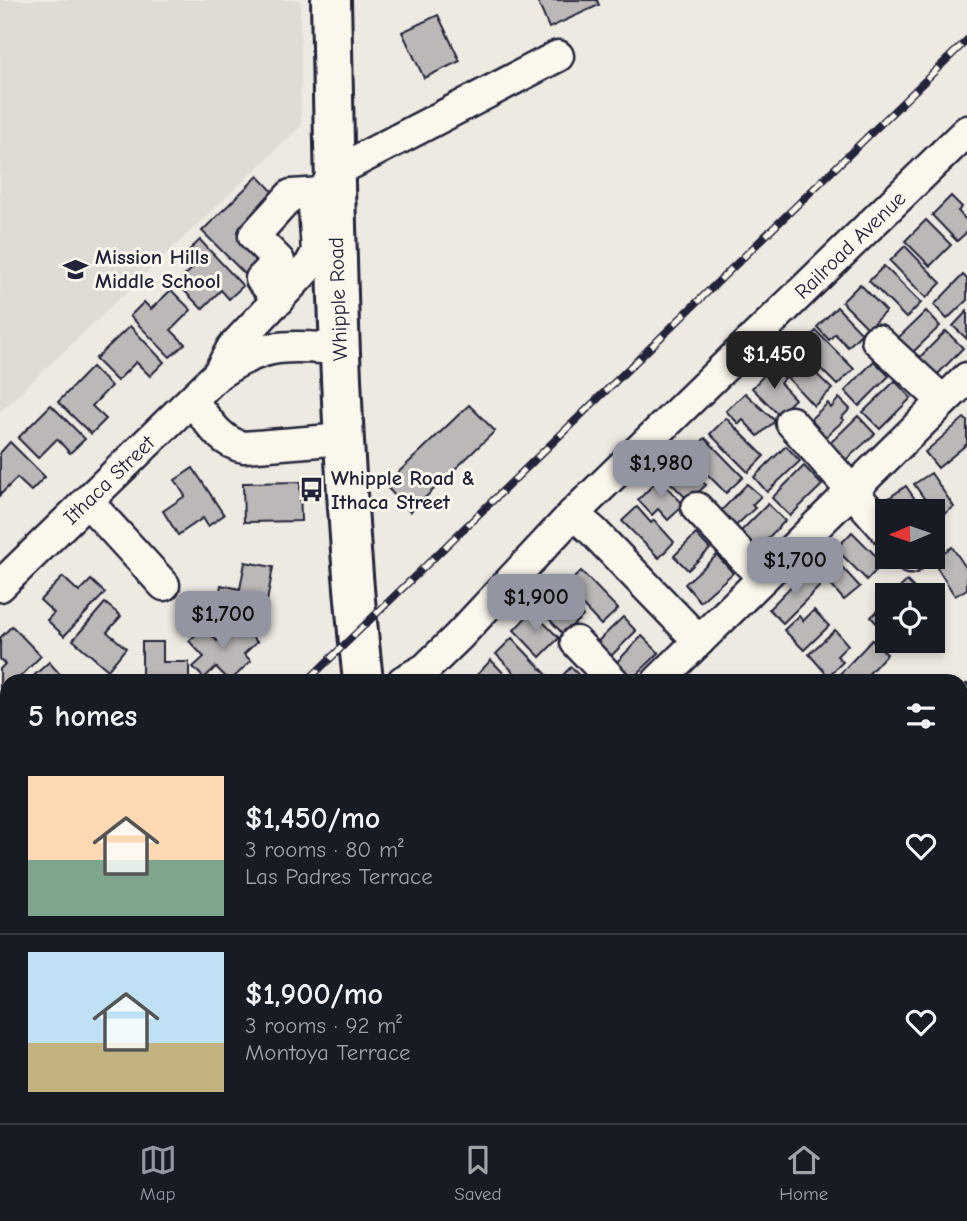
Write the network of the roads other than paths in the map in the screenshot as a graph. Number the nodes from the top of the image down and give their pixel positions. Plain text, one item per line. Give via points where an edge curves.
1 (331, 0) edge
2 (558, 56) dead end
3 (967, 131) edge
4 (329, 182) junction
5 (279, 300) junction
6 (877, 340) dead end
7 (339, 349) junction
8 (218, 374) junction
9 (967, 377) edge
10 (192, 400) junction
11 (943, 401) junction
12 (791, 422) dead end
13 (344, 439) junction
14 (852, 491) junction
15 (88, 502) junction
16 (698, 508) dead end
17 (573, 514) junction
18 (875, 517) edge
19 (763, 578) junction
20 (164, 585) dead end
21 (0, 586) edge
22 (699, 641) junction
23 (576, 642) dead end
24 (362, 674) edge
25 (416, 674) edge
26 (606, 674) edge
27 (665, 674) edge

1 - 4 main road, Whipple Road
2 - 4 street
3 - 17 street, Railroad Avenue
4 - 5 street, Ithaca Street via 314,206 317,252
4 - 5 street via 290,195 254,236 279,261 261,279
4 - 7 main road, Whipple Road
5 - 8 street, Ithaca Street via 232,348
6 - 11 street
7 - 8 street, Ithaca Street via 266,349
7 - 13 main road, Whipple Road
8 - 10 street, Ithaca Street
9 - 11 street
10 - 13 street via 227,442 235,445
10 - 15 street, Ithaca Street
11 - 14 street
12 - 14 street
13 - 24 main road, Whipple Road
14 - 18 street
14 - 19 street
15 - 20 street
15 - 21 street, Ithaca Street
16 - 19 street
17 - 22 street
17 - 25 street, Railroad Avenue via 458,637
19 - 22 street
22 - 27 street
23 - 26 street

